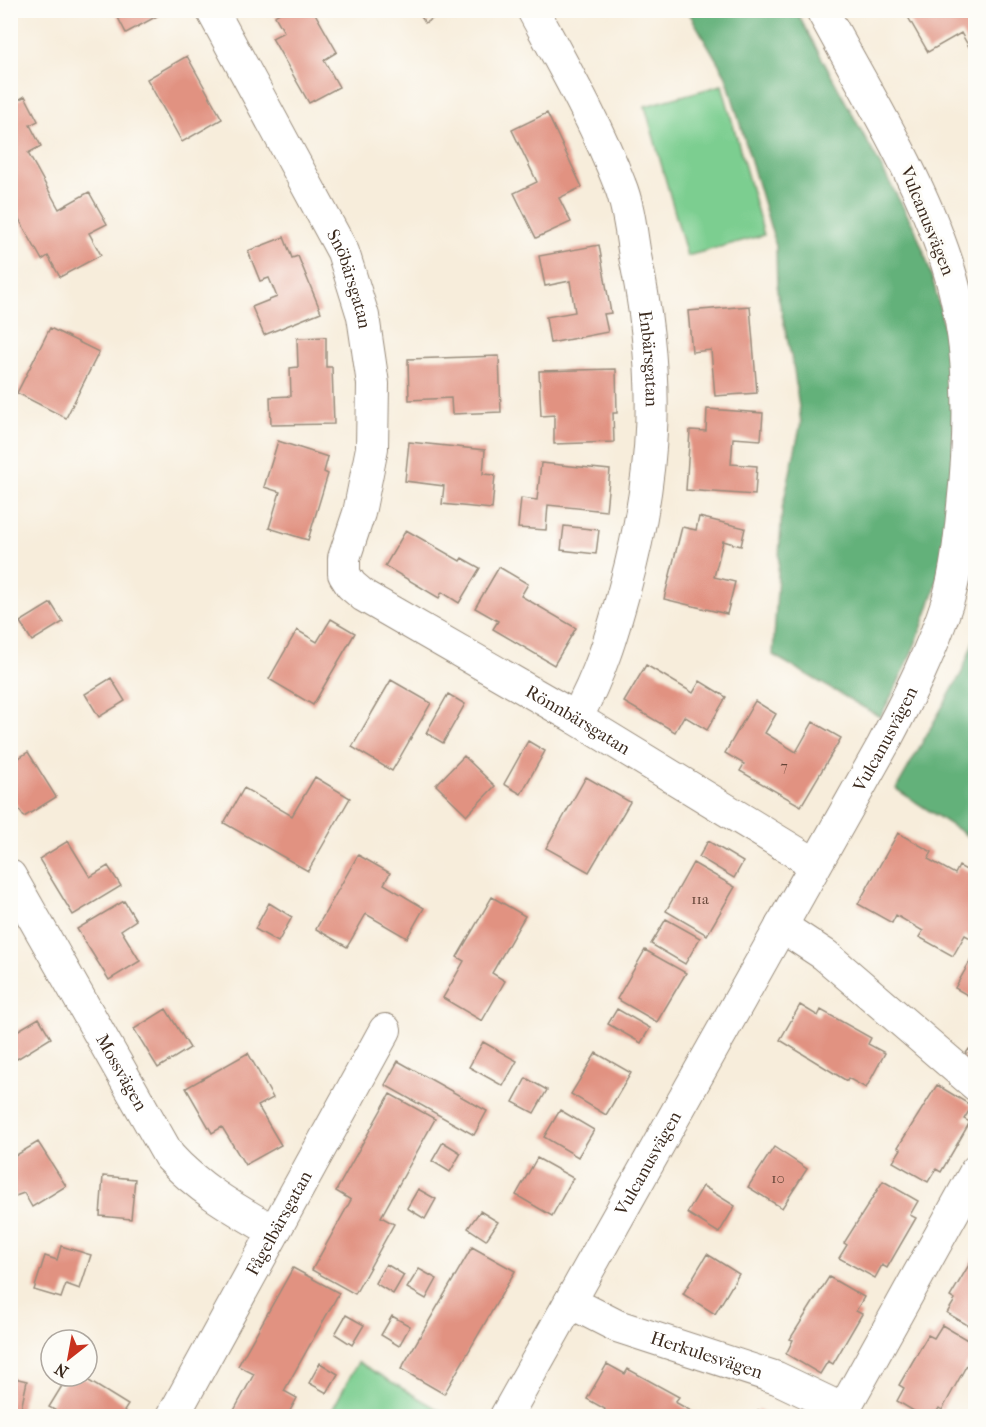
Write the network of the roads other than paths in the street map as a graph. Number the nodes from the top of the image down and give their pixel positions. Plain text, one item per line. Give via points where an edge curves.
1 (212, 10) edge
2 (533, 10) edge
3 (822, 10) edge
4 (968, 312) edge
5 (344, 574) joint
6 (576, 718) junction
7 (815, 864) junction
8 (10, 876) edge
9 (20, 916) edge
10 (781, 926) junction
11 (386, 1030) dead end
12 (975, 1085) edge
13 (975, 1171) edge
14 (273, 1231) junction
15 (570, 1302) junction
16 (842, 1413) edge
17 (173, 1416) edge
18 (506, 1416) edge

1 - 5 street, Snöbärsgatan via 343,252 363,316 373,384 372,448 359,513 344,558
2 - 6 street, Enbärsgatan via 578,92 621,187 645,302 652,363 648,480 639,535 597,681
3 - 4 street, Vulcanusvägen via 931,222
4 - 7 street, Vulcanusvägen via 969,450 949,598 908,698
5 - 6 street, Rönnbärsgatan via 364,596
6 - 7 street, Rönnbärsgatan
7 - 10 street, Vulcanusvägen
8 - 9 street, Mossvägen
9 - 14 street, Mossvägen via 169,1156 190,1179
10 - 12 street via 825,956
10 - 15 street, Vulcanusvägen
11 - 14 street, Fågelbärsgatan
13 - 16 street, Herkulesvägen
14 - 17 street, Fågelbärsgatan
15 - 16 street, Herkulesvägen via 617,1326 777,1378
15 - 18 street, Vulcanusvägen

